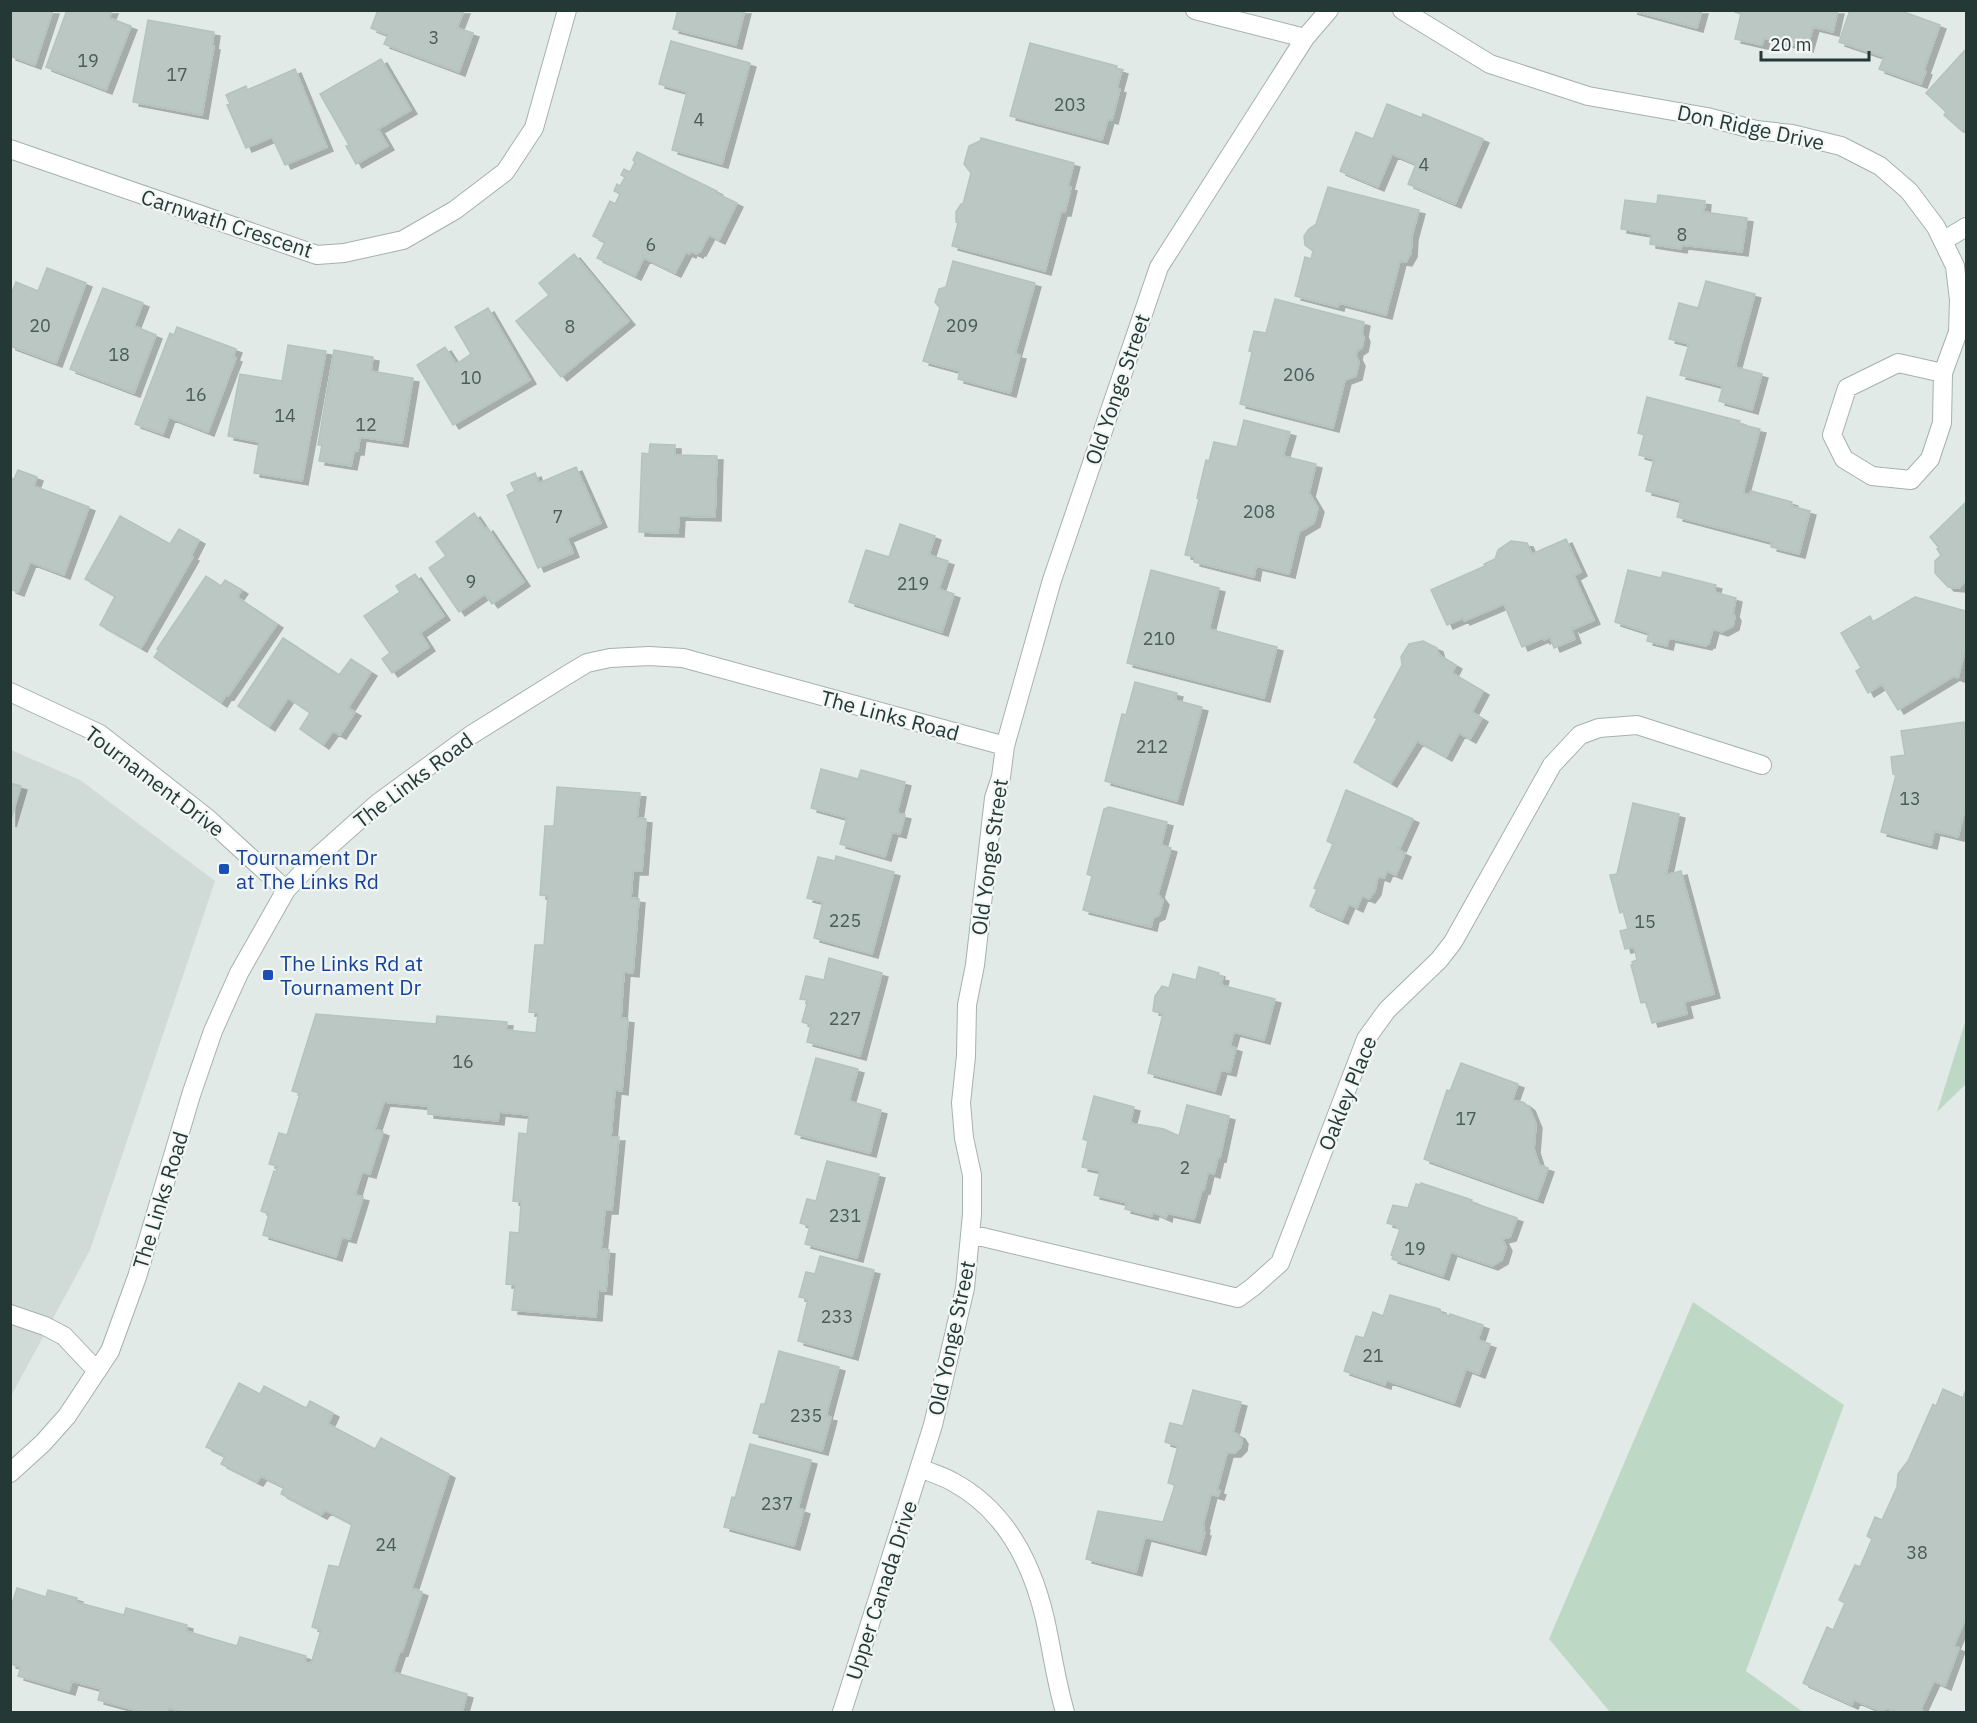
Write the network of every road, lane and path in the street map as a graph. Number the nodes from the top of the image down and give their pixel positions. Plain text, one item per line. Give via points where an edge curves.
1 (567, 10) edge
2 (1195, 10) edge
3 (1329, 10) edge
4 (1402, 10) edge
5 (1305, 38) junction
6 (10, 149) edge
7 (1966, 227) edge
8 (1943, 241) junction
9 (1943, 373) junction
10 (10, 692) edge
11 (1005, 746) junction
12 (1762, 765) dead end
13 (286, 890) junction
14 (970, 1234) junction
15 (10, 1314) edge
16 (97, 1371) junction
17 (920, 1468) junction
18 (10, 1473) edge
19 (842, 1713) edge
20 (1065, 1713) edge

1 - 6 street, Carnwath Crescent via 534,128 505,172 455,210 403,240 317,255
2 - 5 street
3 - 5 street, Old Yonge Street
4 - 8 street, Don Ridge Drive via 1490,64 1549,84 1588,96 1841,146 1880,166 1909,191
5 - 11 street, Old Yonge Street via 1159,267 1052,580
7 - 8 street
8 - 9 street, Don Ridge Drive via 1955,266 1959,300 1958,332
9 - 9 street, Don Ridge Drive via 1898,363 1847,388 1832,435 1844,459 1872,476 1911,480 1930,459 1942,423
10 - 13 street, Tournament Drive via 100,734 206,817
11 - 13 street, The Links Road via 683,658 610,658 587,663 471,735 378,803
11 - 14 street, Old Yonge Street via 994,798 967,1005 961,1103 972,1175
12 - 14 street, Oakley Place via 1637,725 1599,728 1580,735 1567,747 1552,765 1447,951 1387,1010 1366,1039 1280,1263 1238,1298
13 - 16 street, The Links Road via 239,973 213,1031 137,1277 110,1351
14 - 17 street, Old Yonge Street via 965,1288
15 - 16 street via 64,1336
16 - 18 street, The Links Road via 67,1416
17 - 19 street, Upper Canada Drive
17 - 20 street via 952,1482 986,1505 1017,1544 1045,1617

